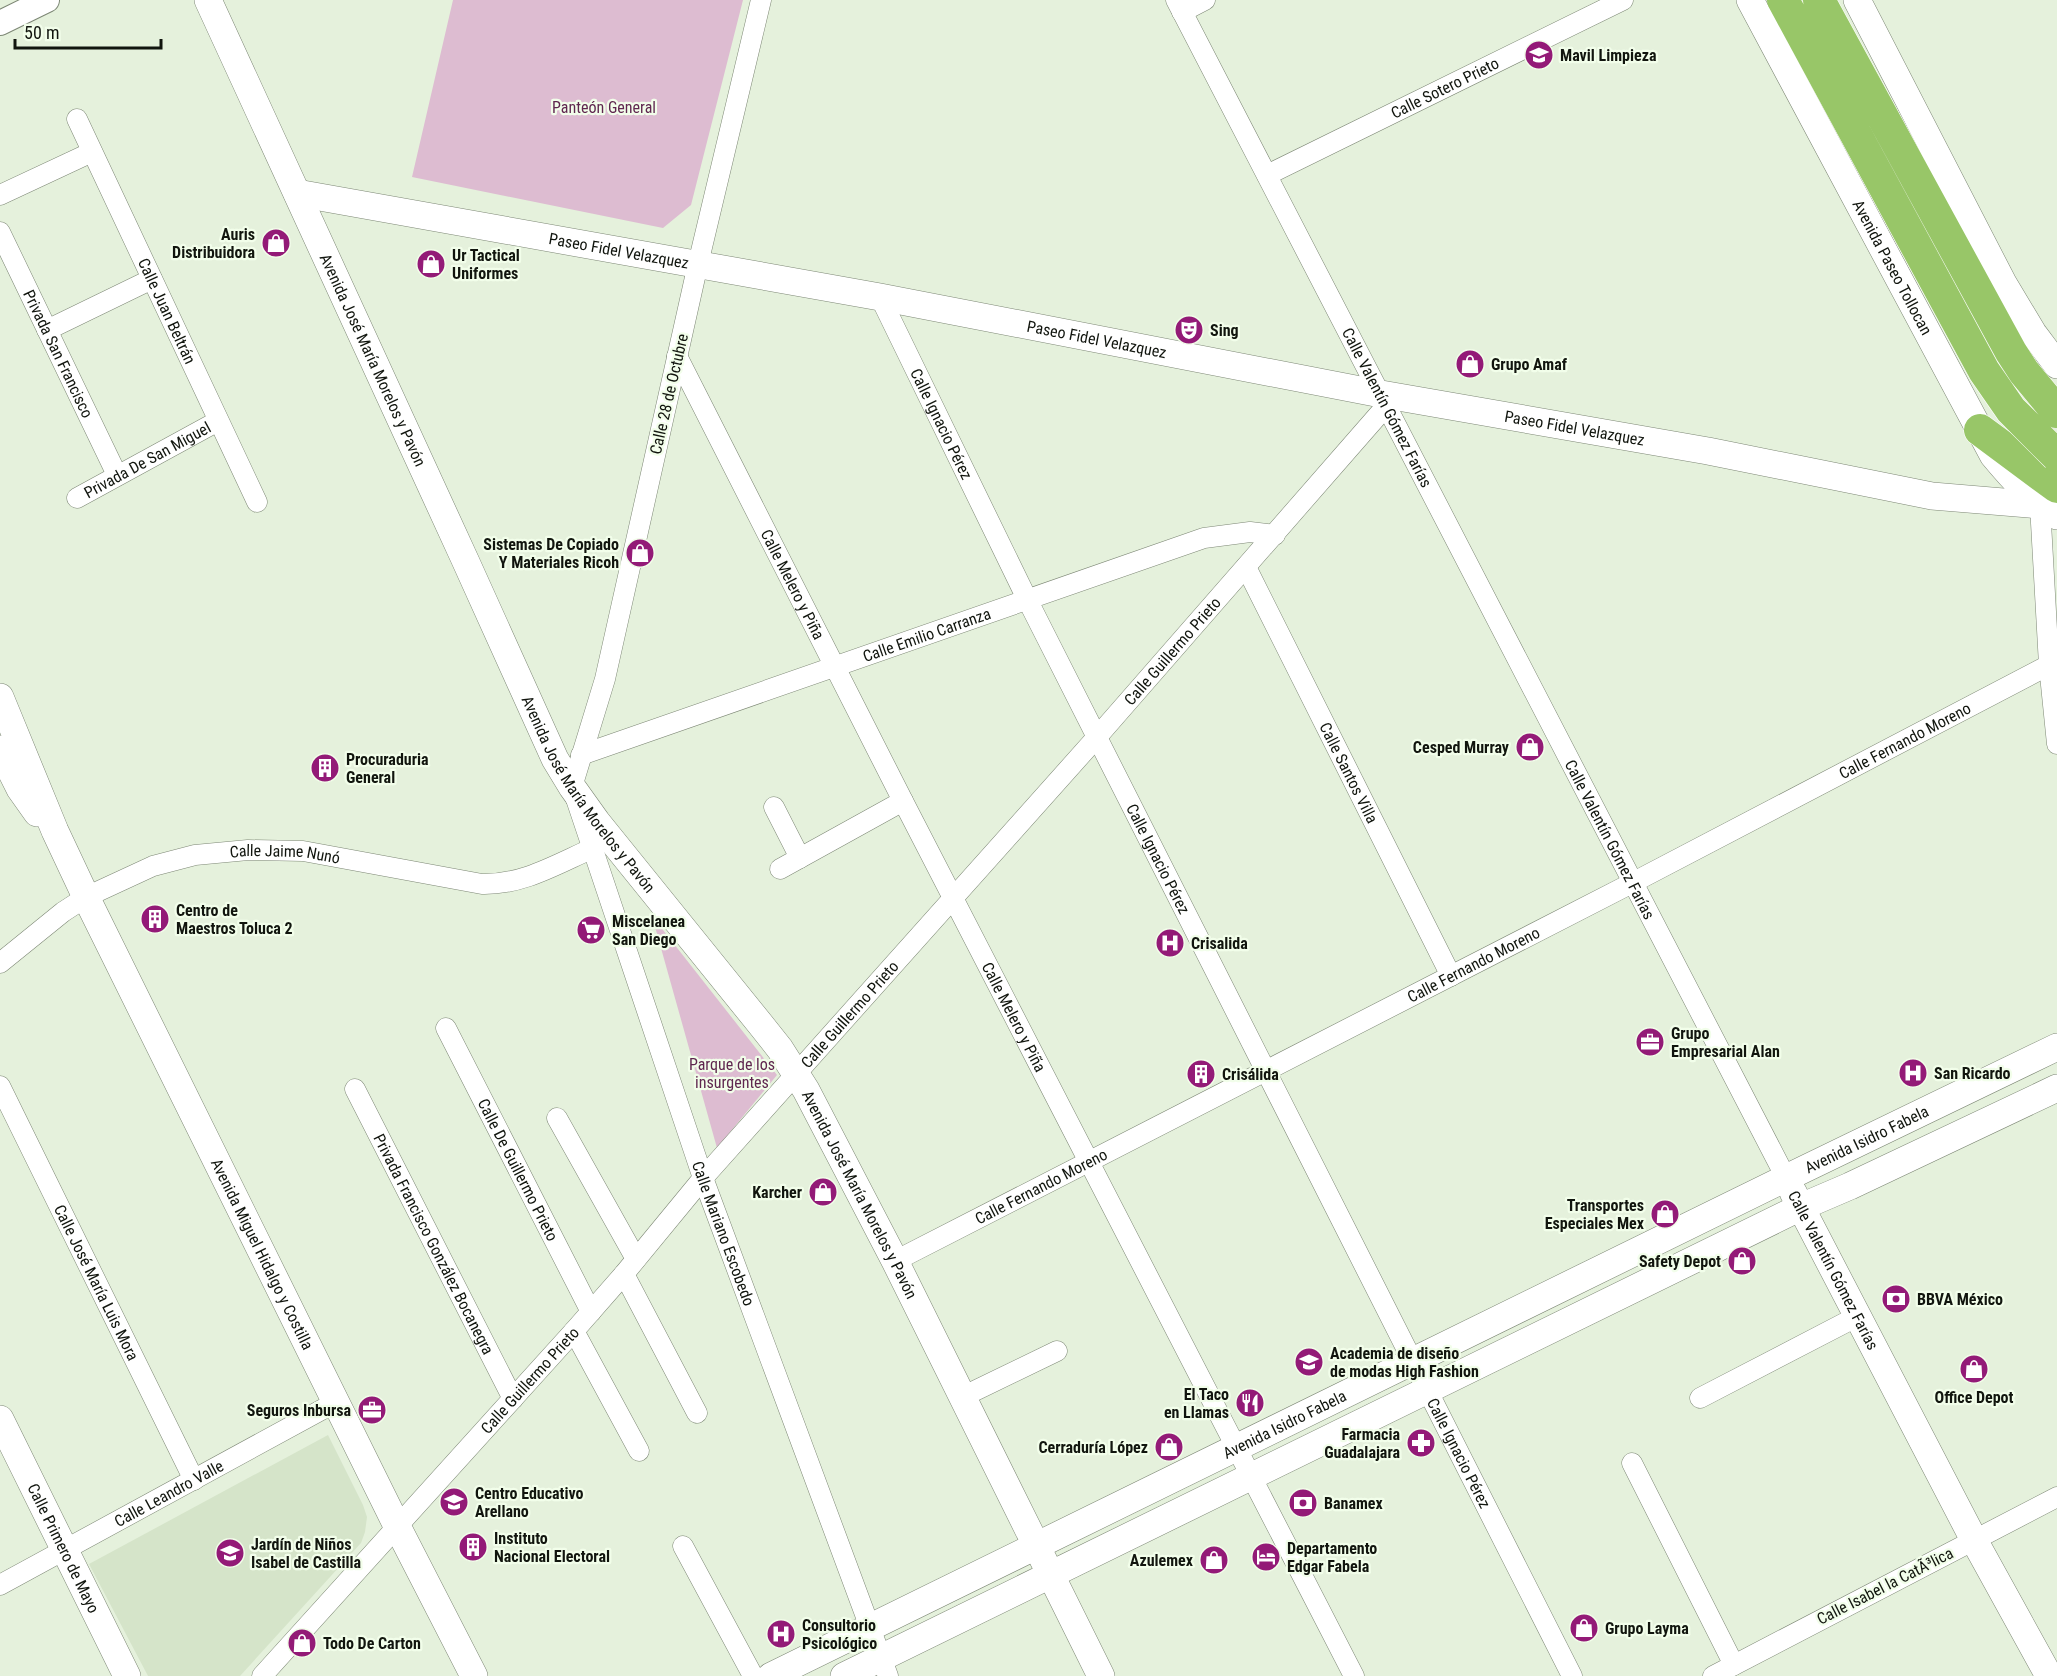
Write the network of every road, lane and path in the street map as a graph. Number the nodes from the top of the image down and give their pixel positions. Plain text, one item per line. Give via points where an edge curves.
1 (47, 0) edge
2 (208, 0) edge
3 (760, 0) edge
4 (1205, 0) edge
5 (1623, 0) edge
6 (1750, 0) edge
7 (1783, 0) edge
8 (1819, 0) edge
9 (1857, 0) edge
10 (1179, 6) edge
11 (0, 23) edge
12 (1900, 83) junction
13 (1807, 108) junction
14 (77, 119) dead end
15 (92, 152) junction
16 (1267, 175) junction
17 (297, 193) junction
18 (0, 195) edge
19 (0, 232) edge
20 (698, 264) junction
21 (152, 279) junction
22 (880, 297) junction
23 (47, 330) junction
24 (677, 356) junction
25 (2057, 365) edge
26 (1384, 399) junction
27 (2057, 412) edge
28 (218, 421) junction
29 (1980, 430) joint
30 (2057, 456) edge
31 (117, 475) junction
32 (77, 498) dead end
33 (256, 502) dead end
34 (2051, 503) edge
35 (1275, 535) junction
36 (1246, 567) junction
37 (1028, 601) junction
38 (2049, 665) junction
39 (835, 668) junction
40 (0, 697) edge
41 (1097, 737) junction
42 (2057, 744) edge
43 (0, 749) edge
44 (581, 754) junction
45 (572, 787) junction
46 (903, 801) junction
47 (774, 807) dead end
48 (56, 831) junction
49 (591, 849) junction
50 (800, 858) junction
51 (780, 868) dead end
52 (1632, 883) junction
53 (87, 897) junction
54 (953, 898) junction
55 (0, 963) edge
56 (1451, 976) junction
57 (446, 1028) dead end
58 (2057, 1047) edge
59 (1266, 1071) junction
60 (796, 1073) junction
61 (0, 1086) edge
62 (2057, 1088) edge
63 (355, 1089) dead end
64 (557, 1118) dead end
65 (1089, 1162) junction
66 (1786, 1178) junction
67 (702, 1179) junction
68 (1802, 1207) junction
69 (895, 1261) junction
70 (630, 1266) junction
71 (591, 1312) junction
72 (1858, 1316) junction
73 (574, 1331) junction
74 (1057, 1351) dead end
75 (1413, 1362) junction
76 (1428, 1390) junction
77 (962, 1397) junction
78 (1700, 1398) dead end
79 (513, 1399) junction
80 (336, 1402) junction
81 (697, 1413) dead end
82 (0, 1419) edge
83 (1236, 1449) junction
84 (639, 1451) dead end
85 (1632, 1463) dead end
86 (1250, 1477) junction
87 (194, 1480) junction
88 (2057, 1497) edge
89 (398, 1528) junction
90 (1974, 1540) junction
91 (683, 1546) dead end
92 (1036, 1547) junction
93 (65, 1550) junction
94 (1051, 1576) junction
95 (0, 1585) edge
96 (870, 1628) junction
97 (1734, 1665) junction
98 (885, 1667) edge
99 (128, 1676) edge
100 (262, 1676) edge
101 (474, 1676) edge
102 (753, 1676) edge
103 (771, 1676) edge
104 (844, 1676) edge
105 (1101, 1676) edge
106 (1354, 1676) edge
107 (1572, 1676) edge
108 (1713, 1676) edge
109 (2049, 1676) edge

1 - 11 street
2 - 17 main road, Avenida José María Morelos y Pavón
3 - 20 street, Calle 28 de Octubre
4 - 10 street
5 - 16 street, Calle Sotero Prieto
6 - 13 main road, Avenida Paseo Tollocan
7 - 30 highway, Avenida Paseo Tollocan, bridge via 1984,371 2012,410
8 - 27 highway, bridge via 2011,352
9 - 12 main road
10 - 16 street, Calle Valentín Gómez Farías
12 - 13 main road via 1898,93 1881,113 1856,123 1830,122
12 - 25 main road via 2003,283
13 - 29 main road, Avenida Paseo Tollocan
14 - 15 street, Calle Juan Beltrán
15 - 18 street
15 - 21 street, Calle Juan Beltrán
16 - 26 street, Calle Valentín Gómez Farías
17 - 20 main road, Paseo Fidel Velazquez
17 - 45 main road, Avenida José María Morelos y Pavón via 555,759
19 - 23 street, Privada San Francisco
20 - 22 main road, Paseo Fidel Velazquez
20 - 24 street, Calle 28 de Octubre
21 - 23 street
21 - 28 street, Calle Juan Beltrán
22 - 26 main road, Paseo Fidel Velazquez
22 - 37 street, Calle Ignacio Pérez
23 - 31 street, Privada San Francisco
24 - 39 street, Calle Melero y Piña
24 - 44 street, Calle 28 de Octubre via 605,679
26 - 34 main road, Paseo Fidel Velazquez via 1708,451 1932,496
26 - 35 street, Calle Guillermo Prieto
26 - 52 street, Calle Valentín Gómez Farías
28 - 31 street, Privada De San Miguel
28 - 33 street, Calle Juan Beltrán
29 - 34 highway
31 - 32 street, Privada De San Miguel
34 - 38 street
35 - 36 street, Calle Guillermo Prieto
35 - 37 street, Calle Emilio Carranza via 1250,532 1204,538
36 - 41 street, Calle Guillermo Prieto
36 - 56 street, Calle Santos Villa
37 - 39 street, Calle Emilio Carranza
37 - 41 street, Calle Ignacio Pérez
38 - 42 street
38 - 52 street, Calle Fernando Moreno
39 - 44 street, Calle Emilio Carranza
39 - 46 street, Calle Melero y Piña
40 - 48 main road, Avenida Miguel Hidalgo y Costilla
41 - 54 street, Calle Guillermo Prieto
41 - 59 street, Calle Ignacio Pérez
43 - 48 main road, Avenida Miguel Hidalgo y Costilla via 35,811
44 - 45 street, Calle 28 de Octubre
45 - 49 street, Calle Mariano Escobedo
45 - 60 main road, Avenida José María Morelos y Pavón
46 - 50 street
46 - 54 street, Calle Melero y Piña
47 - 50 street
48 - 53 main road, Avenida Miguel Hidalgo y Costilla
49 - 53 street, Calle Jaime Nunó via 526,878 500,885 303,850 195,855 153,866
49 - 67 street, Calle Mariano Escobedo
50 - 51 street
52 - 56 street, Calle Fernando Moreno
52 - 66 street, Calle Valentín Gómez Farías
53 - 55 street, Calle Jaime Nunó
53 - 80 main road, Avenida Miguel Hidalgo y Costilla
54 - 60 street, Calle Guillermo Prieto
54 - 65 street, Calle Melero y Piña
56 - 59 street, Calle Fernando Moreno
57 - 71 street, Calle De Guillermo Prieto
58 - 66 main road, Avenida Isidro Fabela
59 - 65 street, Calle Fernando Moreno
59 - 75 street, Calle Ignacio Pérez
60 - 67 street, Calle Guillermo Prieto
60 - 69 main road, Avenida José María Morelos y Pavón
61 - 87 street, Calle José María Luis Mora
62 - 68 main road, Avenida Isidro Fabela
63 - 79 street, Privada Francisco González Bocanegra
64 - 70 street
65 - 69 street, Calle Fernando Moreno
65 - 83 street, Calle Melero y Piña
66 - 68 main road, Calle Valentín Gómez Farías
66 - 75 main road, Avenida Isidro Fabela
67 - 70 street, Calle Guillermo Prieto
67 - 96 street, Calle Mariano Escobedo
68 - 72 main road, Calle Valentín Gómez Farías
68 - 76 main road, Avenida Isidro Fabela
69 - 77 main road, Avenida José María Morelos y Pavón
70 - 71 street, Calle Guillermo Prieto
70 - 81 street
71 - 73 street, Calle Guillermo Prieto
72 - 78 street
72 - 90 main road, Calle Valentín Gómez Farías
73 - 79 street, Calle Guillermo Prieto
73 - 84 street
74 - 77 street
75 - 76 street, Calle Ignacio Pérez
75 - 83 main road, Avenida Isidro Fabela
76 - 86 main road, Avenida Isidro Fabela
76 - 107 street, Calle Ignacio Pérez
77 - 92 main road, Avenida José María Morelos y Pavón
79 - 89 street, Calle Guillermo Prieto
80 - 87 street, Calle Leandro Valle
80 - 89 main road, Avenida Miguel Hidalgo y Costilla
82 - 93 main road, Calle Primero de Mayo
83 - 86 street, Calle Melero y Piña
83 - 92 main road, Avenida Isidro Fabela
85 - 97 street
86 - 94 main road, Avenida Isidro Fabela
86 - 106 street, Calle Melero y Piña
87 - 93 street, Calle Leandro Valle
88 - 90 street, Calle Isabel la CatÃ³lica
89 - 100 street, Calle Guillermo Prieto
89 - 101 main road, Avenida Miguel Hidalgo y Costilla
90 - 97 street, Calle Isabel la CatÃ³lica
90 - 109 main road, Calle Valentín Gómez Farías
91 - 102 street
92 - 94 main road, Avenida José María Morelos y Pavón
92 - 96 main road, Avenida Isidro Fabela
93 - 95 street, Calle Leandro Valle
93 - 99 main road, Calle Primero de Mayo
94 - 98 main road, Avenida Isidro Fabela
94 - 105 main road, Avenida José María Morelos y Pavón
96 - 98 street, Calle Mariano Escobedo
96 - 103 main road, Avenida Isidro Fabela
97 - 108 street, Calle Isabel la CatÃ³lica
98 - 104 main road, Avenida Isidro Fabela

